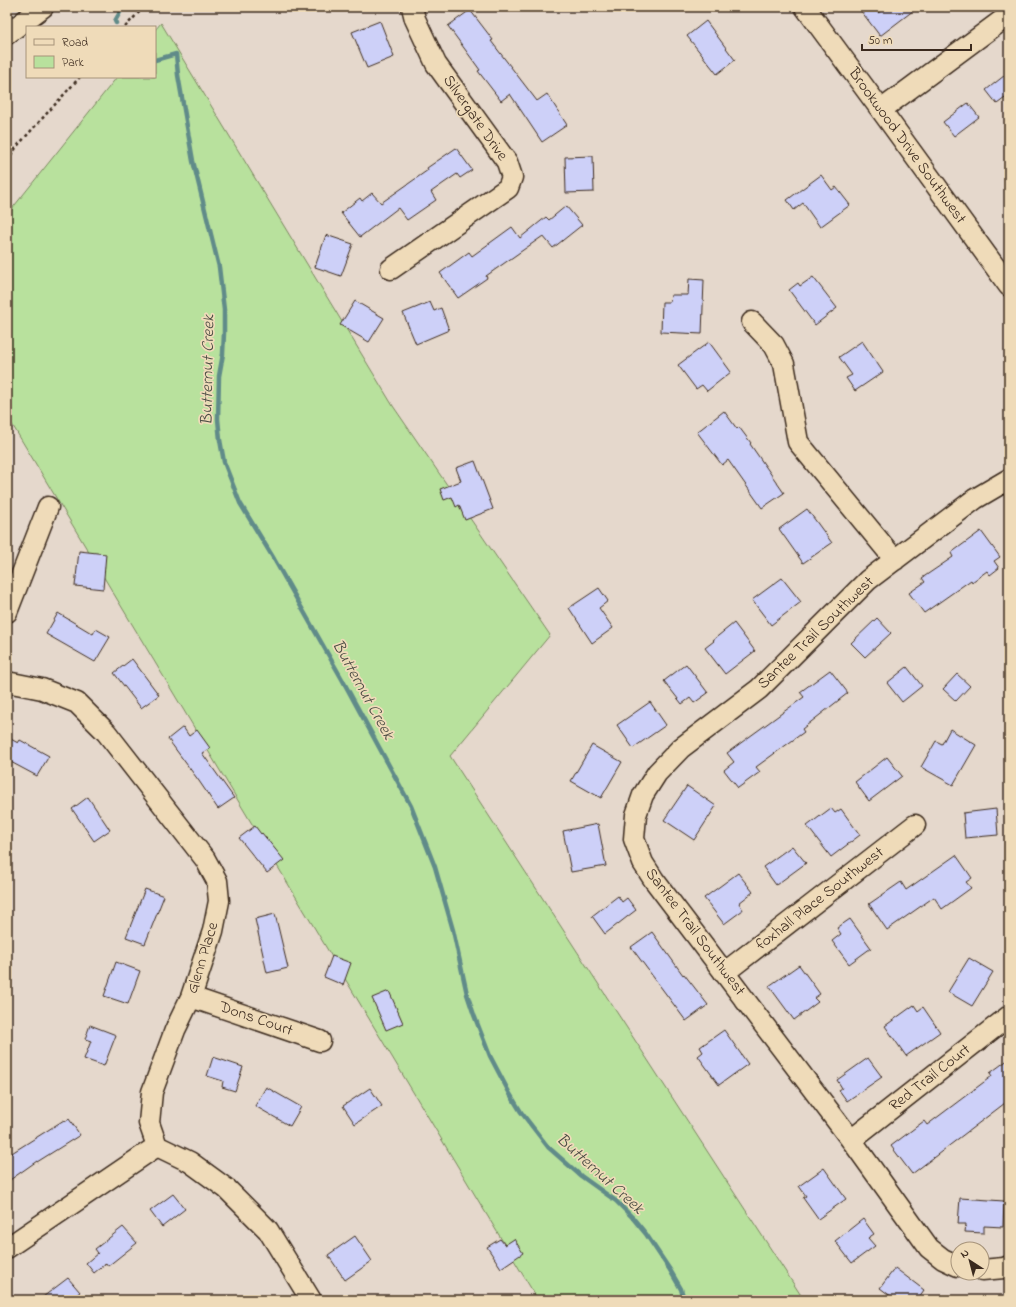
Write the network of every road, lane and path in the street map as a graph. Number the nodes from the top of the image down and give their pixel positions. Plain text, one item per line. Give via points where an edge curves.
1 (43, 7) edge
2 (144, 7) edge
3 (412, 7) edge
4 (805, 7) edge
5 (1009, 15) edge
6 (127, 26) edge
7 (7, 34) edge
8 (79, 78) edge
9 (881, 110) junction
10 (7, 160) edge
11 (391, 269) dead end
12 (1009, 286) edge
13 (752, 322) dead end
14 (1009, 479) edge
15 (48, 507) dead end
16 (895, 560) junction
17 (7, 612) edge
18 (7, 682) edge
19 (915, 825) dead end
20 (724, 973) junction
21 (192, 997) junction
22 (1009, 1016) edge
23 (320, 1041) dead end
24 (851, 1140) junction
25 (157, 1146) junction
26 (7, 1248) edge
27 (950, 1262) edge
28 (1009, 1266) edge
29 (990, 1269) edge
30 (311, 1300) edge

1 - 7 street
2 - 6 path
3 - 11 street, Silvergate Drive via 415,20 436,64 507,162 512,178 508,188
4 - 9 street, Brookwood Drive Southwest
5 - 9 street
8 - 10 path
9 - 12 street, Brookwood Drive Southwest
13 - 16 street via 774,345 784,364 798,442
14 - 16 street, Santee Trail Southwest via 975,499
15 - 17 street
16 - 20 street, Santee Trail Southwest via 868,580 759,689 681,748 657,773 643,795 636,815 634,839 643,863
18 - 21 street, Glenn Place via 42,689 77,703 106,732 205,859 217,881 219,901 213,931
19 - 20 street, foxhall Place Southwest
20 - 24 street, Santee Trail Southwest
21 - 23 street, Dons Court
21 - 25 street, Glenn Place via 175,1030 152,1092 149,1123
22 - 24 street, Red Trail Court
24 - 27 street, Santee Trail Southwest via 929,1248
25 - 26 street
25 - 30 street via 190,1162 228,1189 268,1230
28 - 29 street

